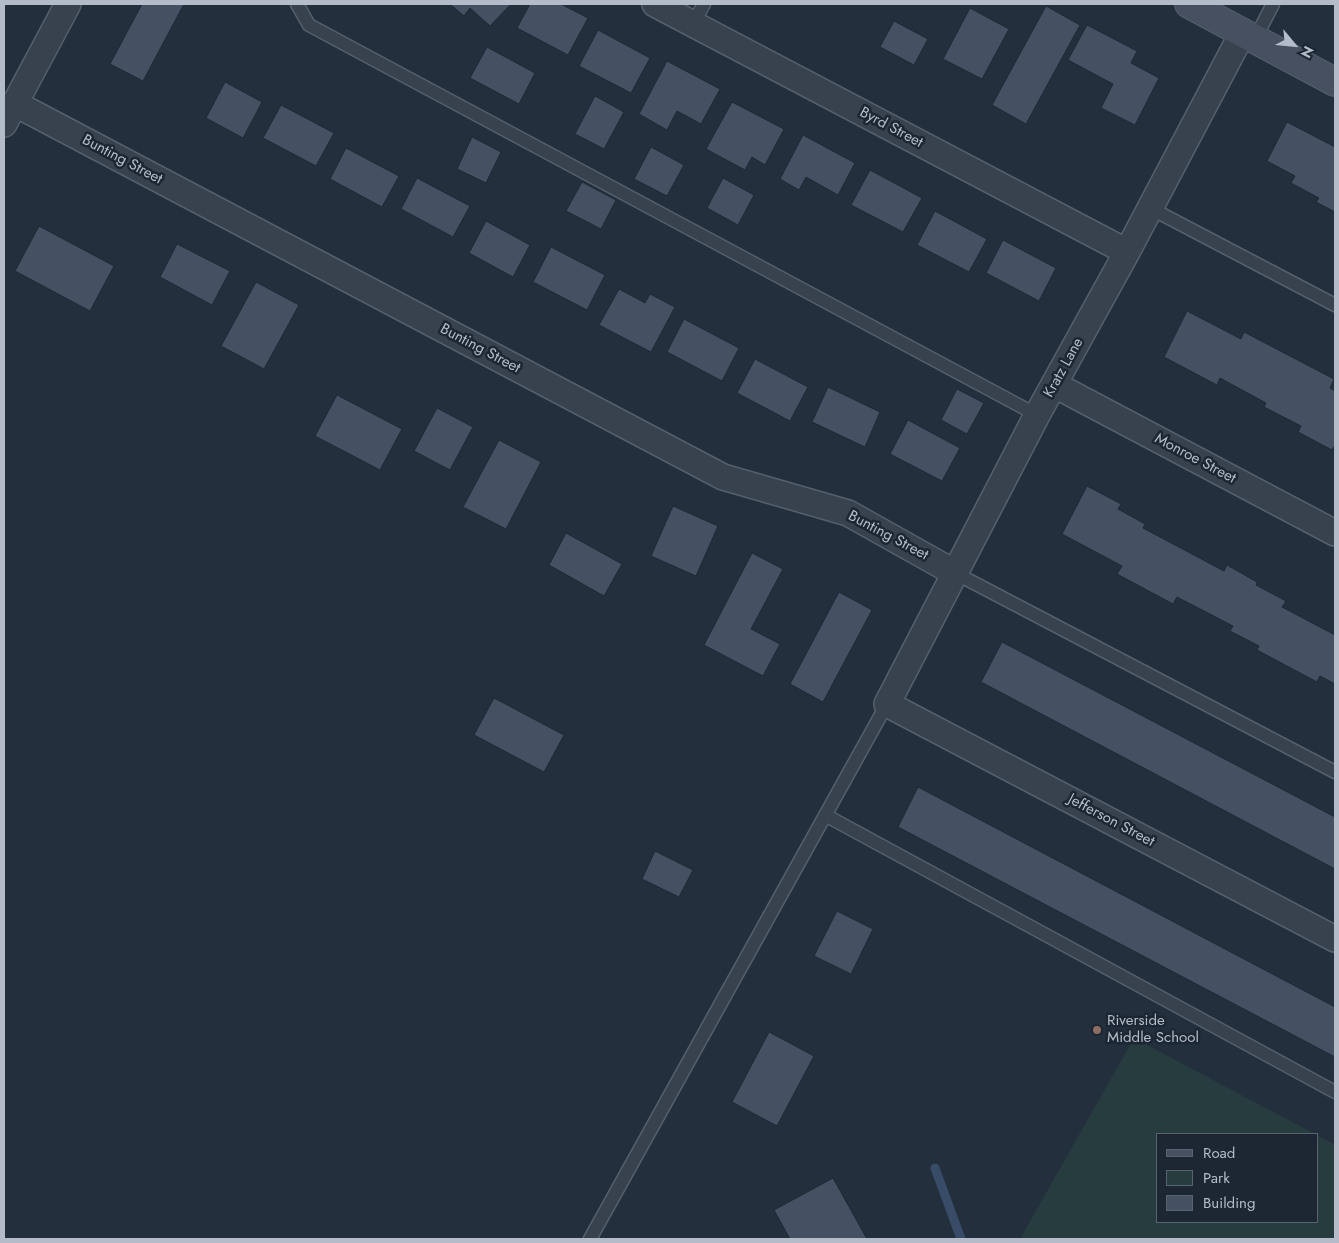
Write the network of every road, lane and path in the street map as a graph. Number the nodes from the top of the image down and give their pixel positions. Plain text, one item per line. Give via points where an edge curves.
1 (68, 4) edge
2 (297, 4) edge
3 (655, 4) edge
4 (1189, 4) edge
5 (1274, 4) edge
6 (698, 14) edge
7 (1249, 36) junction
8 (1335, 82) edge
9 (9, 114) edge
10 (1150, 208) junction
11 (1127, 252) junction
12 (1335, 305) edge
13 (1055, 385) junction
14 (1037, 415) junction
15 (1335, 533) edge
16 (955, 573) junction
17 (887, 704) junction
18 (1335, 772) edge
19 (825, 815) junction
20 (1335, 939) edge
21 (1335, 1092) edge
22 (590, 1239) edge

1 - 9 street
2 - 14 lane via 309,25
3 - 6 street, Byrd Street
4 - 7 street
5 - 7 lane
6 - 11 street, Byrd Street
7 - 8 street
7 - 10 street, Kratz Lane
9 - 16 street, Bunting Street via 723,477 848,513
10 - 11 street, Kratz Lane
10 - 12 lane
11 - 13 street, Kratz Lane
13 - 14 street, Kratz Lane
13 - 15 street, Monroe Street
14 - 16 street, Kratz Lane
16 - 17 street, Kratz Lane
16 - 18 lane
17 - 19 lane
17 - 20 street, Jefferson Street
19 - 21 lane
19 - 22 lane

